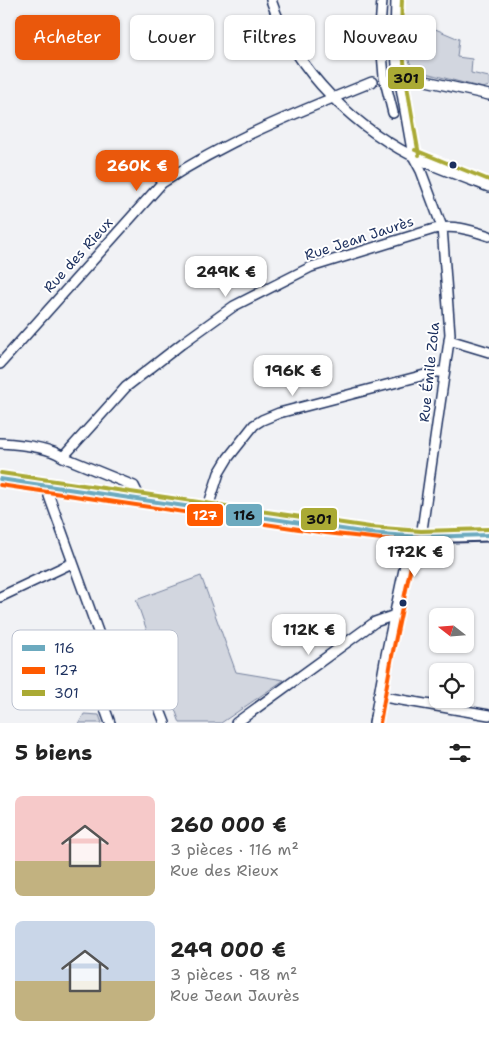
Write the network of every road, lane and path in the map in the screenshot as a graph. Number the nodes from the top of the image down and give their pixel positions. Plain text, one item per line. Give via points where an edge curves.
1 (271, 0) edge
2 (382, 0) edge
3 (396, 0) edge
4 (399, 75) junction
5 (372, 82) dead end
6 (489, 95) edge
7 (333, 98) junction
8 (393, 113) dead end
9 (414, 156) junction
10 (489, 187) edge
11 (442, 227) junction
12 (489, 236) edge
13 (449, 340) junction
14 (489, 352) edge
15 (0, 364) edge
16 (444, 372) junction
17 (0, 443) edge
18 (63, 458) junction
19 (0, 479) edge
20 (48, 487) junction
21 (138, 499) junction
22 (206, 510) junction
23 (416, 536) junction
24 (489, 536) edge
25 (72, 563) junction
26 (0, 597) edge
27 (395, 615) junction
28 (97, 630) edge
29 (378, 696) junction
30 (105, 710) edge
31 (160, 710) edge
32 (489, 715) edge
33 (110, 723) edge
34 (165, 723) edge
35 (236, 723) edge
36 (374, 723) edge

1 - 7 street via 290,41
2 - 8 street via 380,29 384,77
3 - 4 street, Rue Émile Zola via 395,39
4 - 6 street
4 - 9 street, Rue Émile Zola
5 - 7 street, Rue des Rieux
7 - 9 street via 359,122
7 - 15 street, Rue des Rieux via 225,146 162,183
9 - 10 street
9 - 11 street, Rue Émile Zola
11 - 12 street, Rue Jean Jaurès via 456,227
11 - 13 street, Rue Émile Zola
11 - 18 street, Rue Jean Jaurès via 311,268 234,306 126,388
13 - 14 street
13 - 16 street, Rue Émile Zola
16 - 22 street via 262,420 254,425 228,458
16 - 23 street, Rue Émile Zola
17 - 18 street via 50,451
18 - 21 street via 134,486
19 - 20 main road
20 - 21 main road
20 - 25 street
21 - 22 main road
22 - 23 main road via 352,531
23 - 24 main road
23 - 27 street, Rue Émile Zola
25 - 26 street
25 - 28 street
27 - 29 street, Rue Émile Zola
27 - 35 street via 375,622
29 - 32 street
29 - 36 street, Rue Émile Zola
30 - 33 street
31 - 34 street

